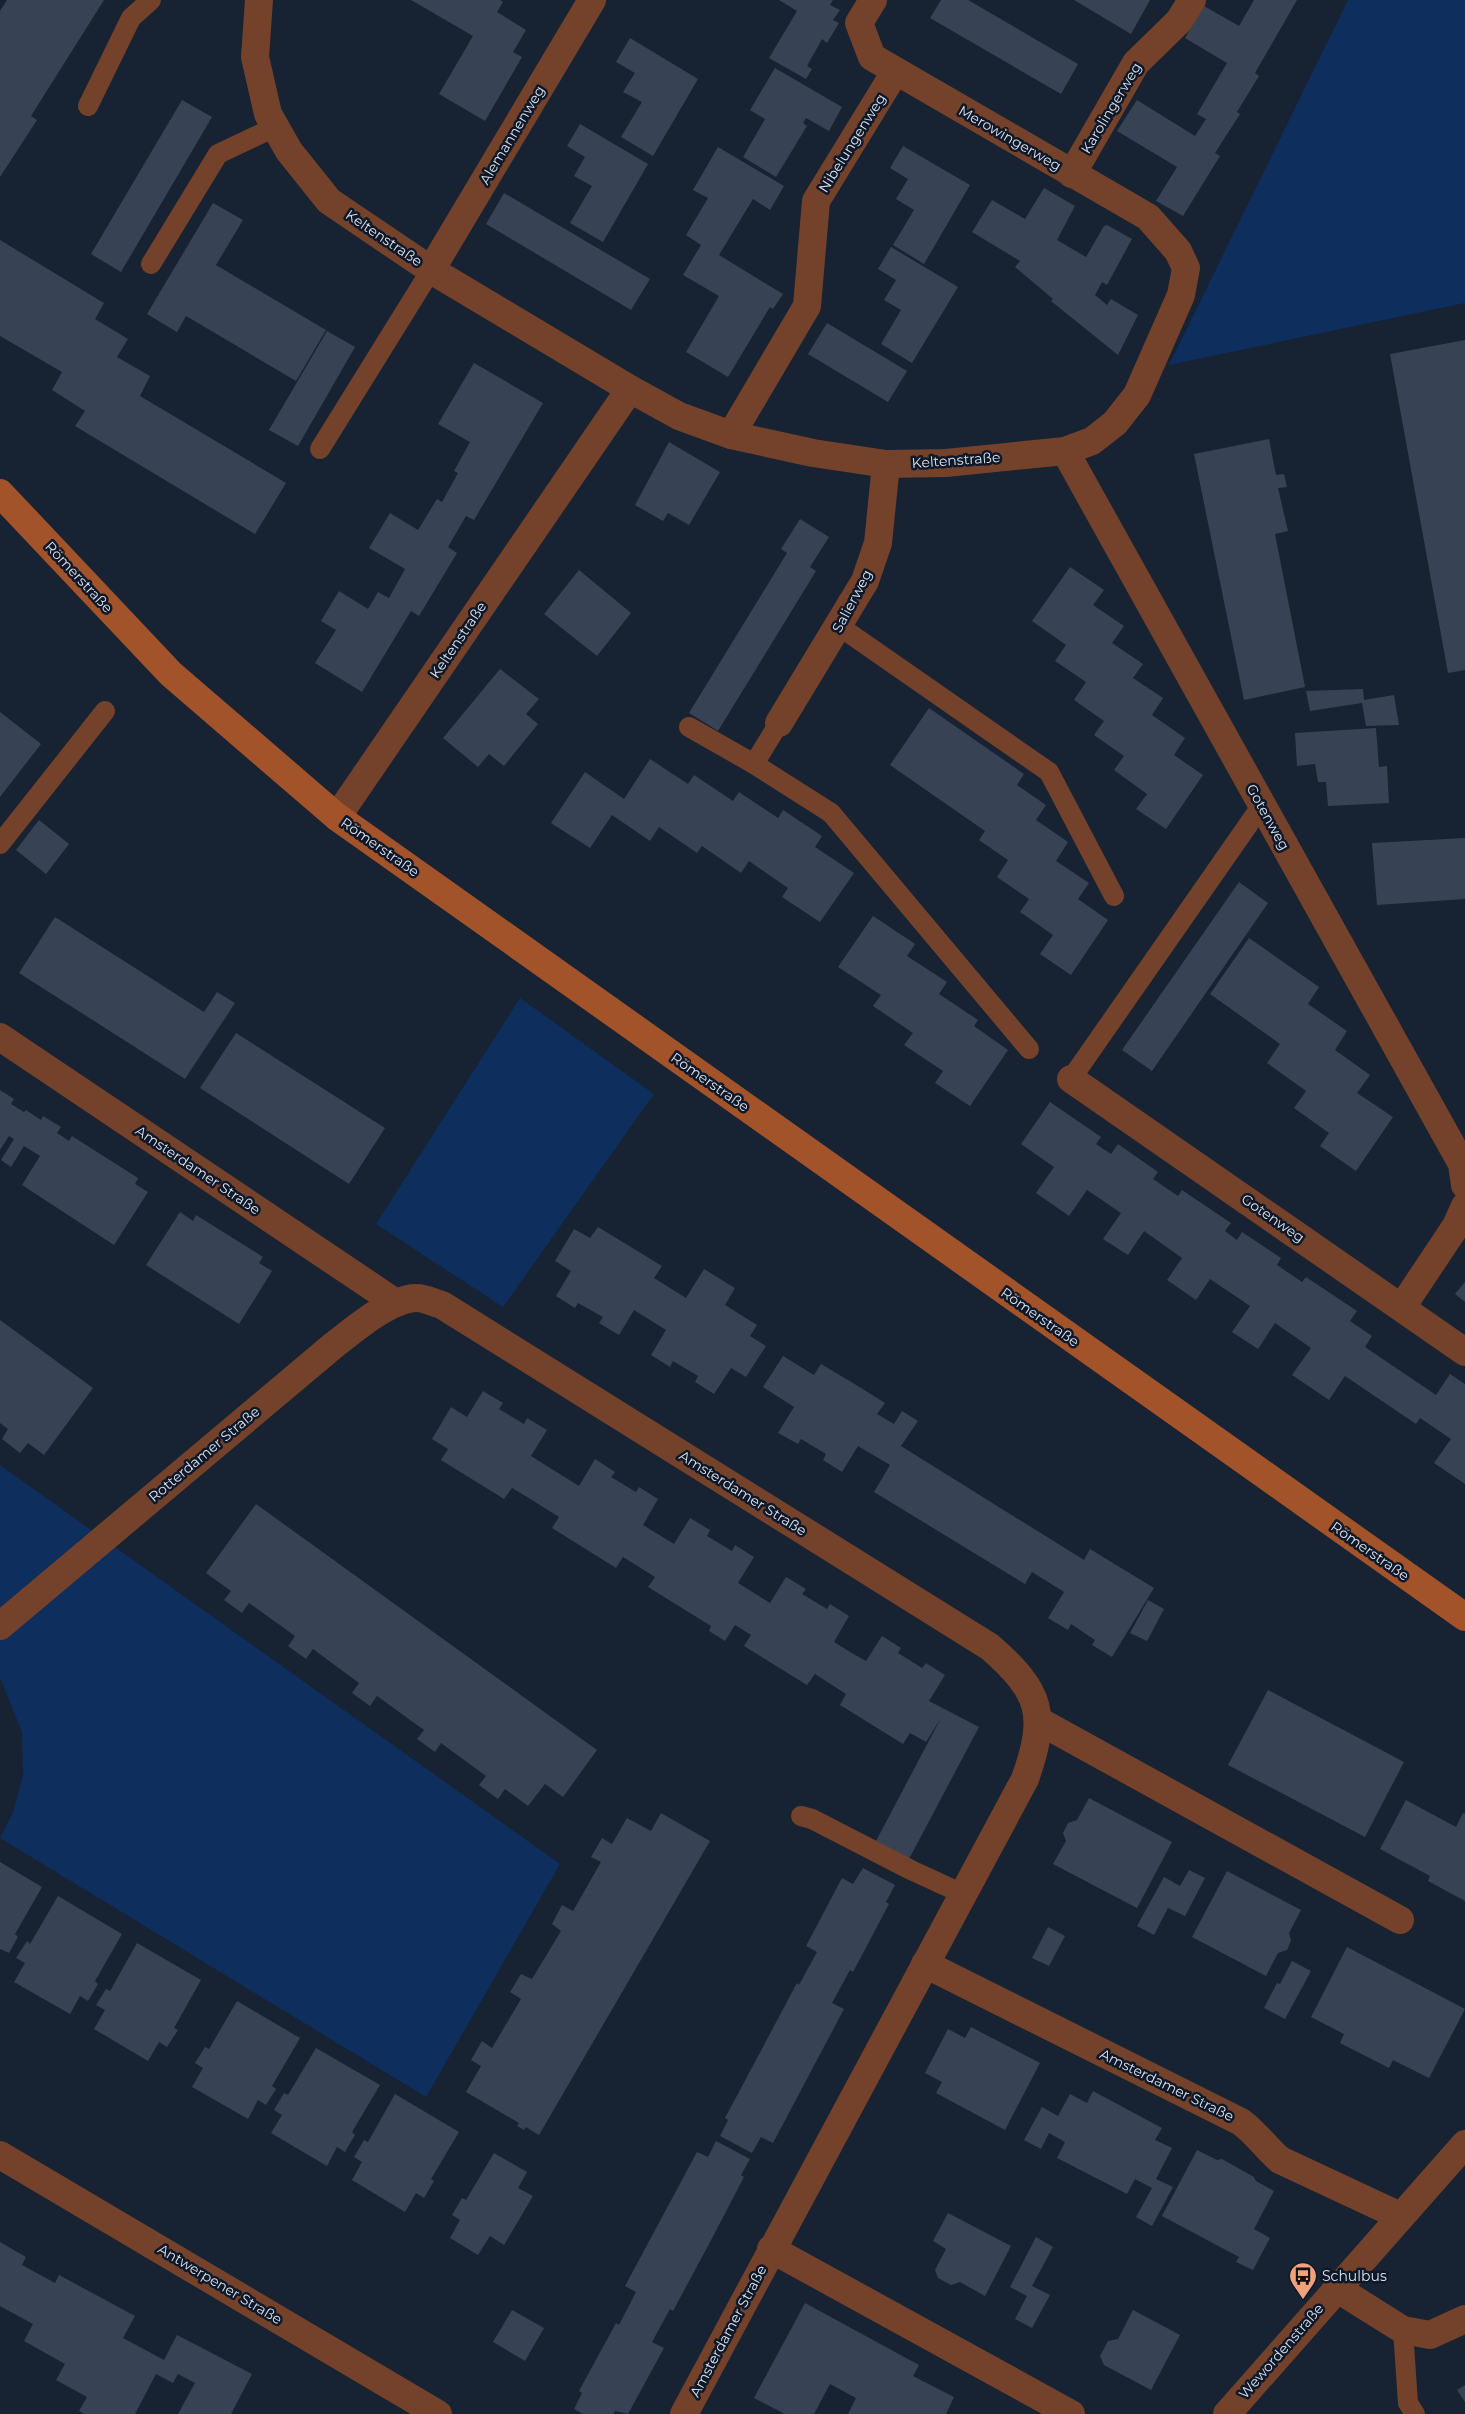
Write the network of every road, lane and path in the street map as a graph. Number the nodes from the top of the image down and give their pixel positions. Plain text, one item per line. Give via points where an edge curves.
1 (151, 0) edge
2 (259, 0) edge
3 (592, 0) edge
4 (872, 0) edge
5 (1192, 0) edge
6 (895, 72) junction
7 (88, 106) dead end
8 (275, 127) junction
9 (1072, 174) junction
10 (151, 264) dead end
11 (1186, 268) joint
12 (431, 270) junction
13 (630, 389) junction
14 (731, 434) junction
15 (320, 449) dead end
16 (1065, 451) junction
17 (886, 464) junction
18 (0, 493) edge
19 (839, 626) junction
20 (105, 712) dead end
21 (779, 723) joint
22 (689, 727) dead end
23 (754, 764) junction
24 (1262, 805) junction
25 (337, 817) junction
26 (0, 844) edge
27 (1114, 896) dead end
28 (0, 1037) edge
29 (1029, 1049) dead end
30 (1071, 1079) joint
31 (1465, 1185) edge
32 (1465, 1206) edge
33 (406, 1300) junction
34 (1402, 1307) junction
35 (1465, 1352) edge
36 (1465, 1618) edge
37 (0, 1626) edge
38 (1039, 1721) junction
39 (801, 1816) dead end
40 (963, 1894) junction
41 (1400, 1920) dead end
42 (925, 1964) junction
43 (1465, 2144) edge
44 (0, 2154) edge
45 (1400, 2216) junction
46 (771, 2249) junction
47 (1336, 2288) junction
48 (1465, 2319) edge
49 (1403, 2330) junction
50 (438, 2414) edge
51 (684, 2414) edge
52 (1071, 2414) edge
53 (1226, 2414) edge
54 (1415, 2414) edge

1 - 7 lane via 131,18
2 - 8 street, Keltenstraße via 255,58 268,114
3 - 12 street, Alemannenweg
4 - 6 street, Merowingerweg via 859,23 872,57
5 - 9 street, Karolingerweg via 1179,21 1136,63
6 - 9 street, Merowingerweg
6 - 14 street, Nibelungenweg via 816,201 806,306
8 - 10 lane via 218,154
8 - 12 street, Keltenstraße via 289,151 329,201
9 - 11 street, Merowingerweg via 1148,218 1178,251
11 - 16 street, Keltenstraße via 1181,295 1136,395 1115,423 1092,441
12 - 13 street, Keltenstraße
12 - 15 lane
13 - 14 street, Keltenstraße via 679,416
13 - 25 street, Keltenstraße
14 - 17 street, Keltenstraße via 812,453
16 - 17 street, Keltenstraße via 946,463
16 - 24 street, Gotenweg
17 - 19 street, Salierweg via 878,543 866,581
18 - 25 street, Römerstraße via 171,674
19 - 21 street, Salierweg
19 - 27 lane via 1049,772
20 - 26 lane
21 - 23 lane
22 - 23 lane
23 - 29 lane via 831,813
24 - 30 lane
24 - 31 street, Gotenweg via 1462,1164
25 - 36 street, Römerstraße
28 - 33 street, Amsterdamer Straße
30 - 34 street, Gotenweg
32 - 34 street via 1456,1226
33 - 37 street, Rotterdamer Straße via 368,1319 334,1345
33 - 38 street, Amsterdamer Straße via 442,1305 990,1647 1015,1669 1035,1700
34 - 35 street, Gotenweg
38 - 40 street, Amsterdamer Straße via 1036,1748 1025,1779
38 - 41 street
39 - 40 lane
40 - 42 street, Amsterdamer Straße
42 - 45 street, Amsterdamer Straße via 1241,2122 1280,2160
42 - 46 street, Amsterdamer Straße
43 - 45 street, Wewordenstraße
44 - 50 street, Antwerpener Straße
45 - 47 street, Wewordenstraße
46 - 51 street, Amsterdamer Straße
46 - 52 street, Amsterdamer Straße
47 - 49 street
47 - 53 street, Wewordenstraße
48 - 49 street via 1430,2335
49 - 54 lane via 1408,2403

